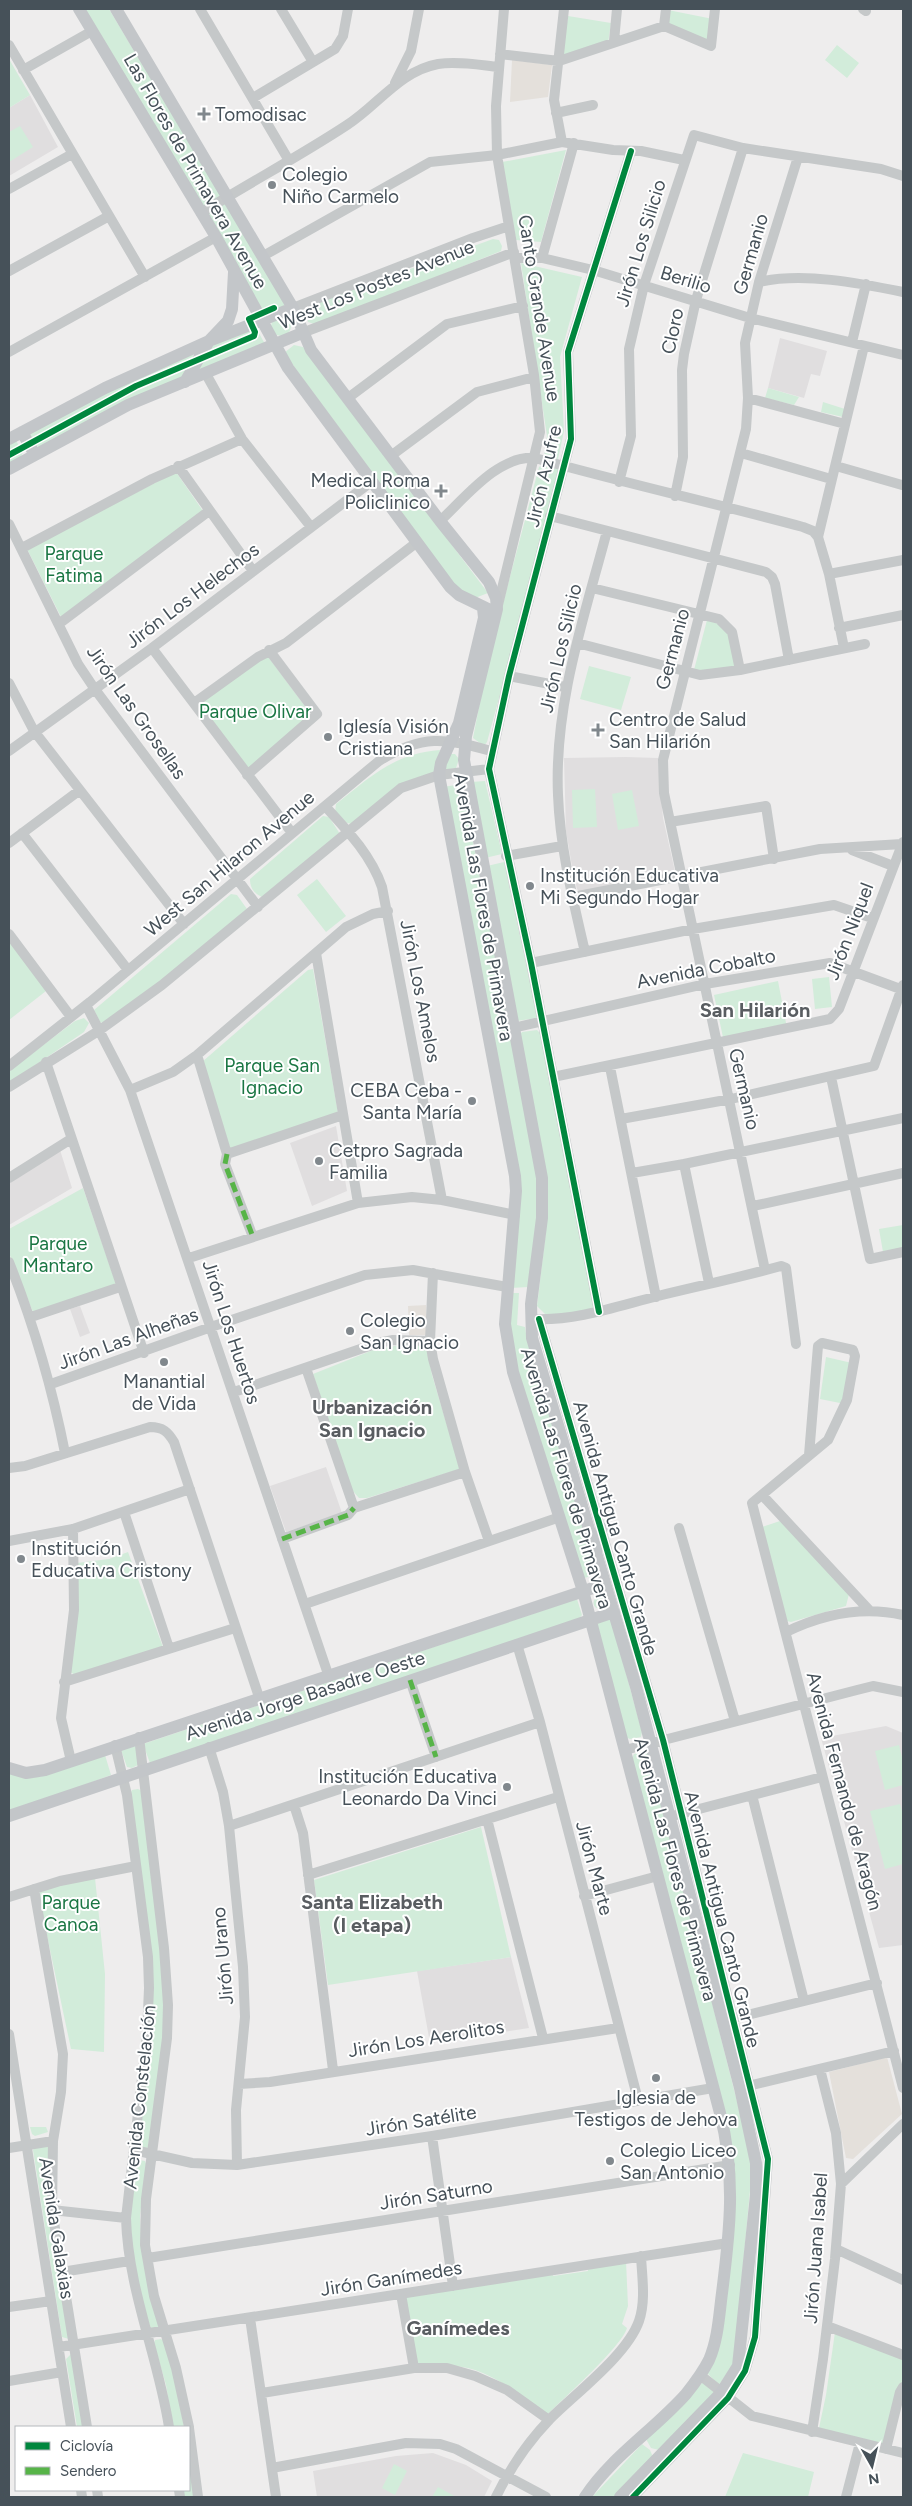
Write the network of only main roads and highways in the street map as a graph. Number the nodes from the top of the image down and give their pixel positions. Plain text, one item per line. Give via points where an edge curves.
1 (79, 9) edge
2 (116, 9) edge
3 (234, 270) junction
4 (293, 308) junction
5 (262, 320) junction
6 (302, 333) junction
7 (209, 341) junction
8 (274, 344) junction
9 (185, 382) junction
10 (22, 432) junction
11 (9, 439) edge
12 (35, 455) junction
13 (9, 469) edge
14 (483, 608) junction
15 (497, 609) junction
16 (602, 1528) road end
17 (596, 1551) junction
18 (605, 1584) junction
19 (583, 1591) junction
20 (614, 1612) junction
21 (590, 1620) junction
22 (9, 1768) edge
23 (9, 1816) edge
24 (585, 2497) edge
25 (620, 2497) edge

1 - 3 main road, Las Flores de Primavera Avenue
2 - 4 main road, Las Flores de Primavera Avenue
3 - 5 main road, Las Flores de Primavera Avenue
3 - 7 main road via 232,309 228,321
4 - 5 main road, West Los Postes Avenue
4 - 6 main road, Las Flores de Primavera Avenue
5 - 7 main road, West Los Postes Avenue
5 - 8 main road, Las Flores de Primavera Avenue
6 - 8 main road, West Los Postes Avenue
6 - 15 main road, Las Flores de Primavera Avenue via 440,521 489,582
7 - 9 main road
7 - 10 main road, West Los Postes Avenue via 105,388
8 - 9 main road, West Los Postes Avenue
8 - 14 main road, Las Flores de Primavera Avenue via 288,368 450,587
9 - 12 main road, West Los Postes Avenue via 128,405
10 - 11 main road, West Los Postes Avenue
10 - 12 main road
12 - 13 main road, West Los Postes Avenue
14 - 15 main road
14 - 19 main road, Avenida Las Flores de Primavera via 484,618 460,723 441,763 439,775 515,1176 515,1214 505,1324 513,1372
15 - 17 main road, Avenida Las Flores de Primavera via 465,744 465,772 536,1141 543,1195 532,1338
16 - 17 main road
17 - 18 main road, Avenida Las Flores de Primavera
18 - 19 main road, Avenida Jorge Basadre Oeste
18 - 20 main road, Avenida Las Flores de Primavera
19 - 21 main road, Avenida Las Flores de Primavera
19 - 22 main road, Avenida Jorge Basadre Oeste via 45,1770 26,1773
20 - 21 main road, Avenida Jorge Basadre Oeste
20 - 25 main road, Avenida Las Flores de Primavera via 657,1742 728,2020 745,2087 757,2175 740,2353 725,2396
21 - 23 main road, Avenida Jorge Basadre Oeste
21 - 24 main road, Avenida Las Flores de Primavera via 726,2138 731,2214 716,2340 700,2375 685,2395

